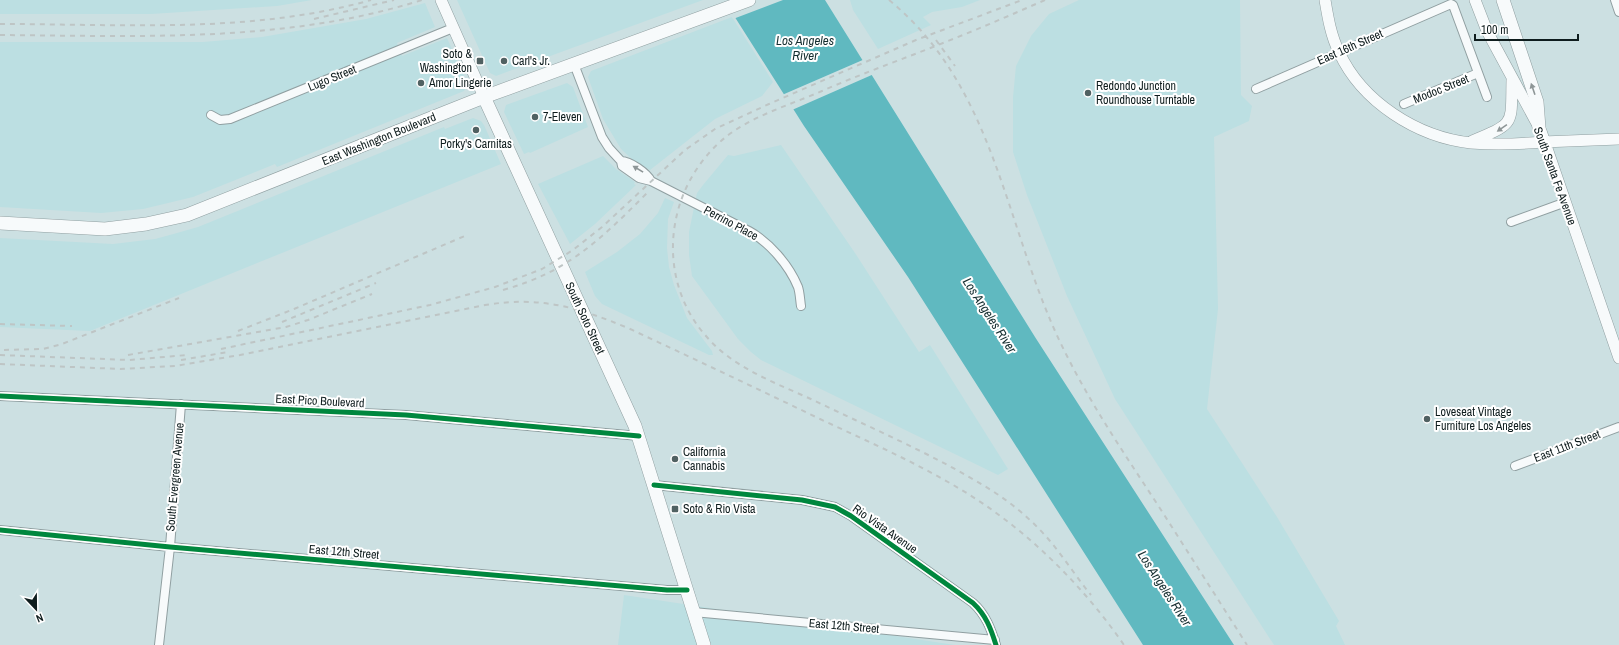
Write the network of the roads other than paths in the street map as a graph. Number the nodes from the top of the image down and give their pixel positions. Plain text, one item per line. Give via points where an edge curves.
1 (441, 0) edge
2 (749, 0) edge
3 (1325, 0) edge
4 (1474, 0) edge
5 (1503, 0) edge
6 (1615, 0) edge
7 (1619, 12) edge
8 (453, 28) junction
9 (1339, 52) junction
10 (574, 64) junction
11 (1478, 73) junction
12 (1512, 79) junction
13 (1256, 89) dead end
14 (484, 97) junction
15 (1487, 97) dead end
16 (1404, 104) dead end
17 (211, 115) dead end
18 (1539, 128) junction
19 (1619, 139) edge
20 (1544, 142) junction
21 (1470, 143) junction
22 (1566, 202) junction
23 (1511, 222) dead end
24 (0, 224) edge
25 (801, 306) dead end
26 (1615, 337) edge
27 (1619, 358) edge
28 (0, 396) edge
29 (181, 404) junction
30 (1619, 427) edge
31 (639, 436) junction
32 (1515, 466) dead end
33 (654, 485) junction
34 (0, 530) edge
35 (170, 547) junction
36 (687, 590) junction
37 (693, 612) junction
38 (996, 643) edge
39 (159, 645) edge
40 (704, 645) edge

1 - 8 main road, South Soto Street
2 - 10 main road, East Washington Boulevard
3 - 9 main road via 1328,19
4 - 12 main road, South Santa Fe Avenue
18 -> 5 main road via 1537,102
6 - 7 street
8 - 14 main road, South Soto Street
8 - 17 street, Lugo Street via 230,119 220,120
9 - 11 street, East 16th Street via 1451,4
9 - 13 street, East 16th Street
9 - 21 main road via 1361,86 1379,104 1426,131
10 - 14 main road, East Washington Boulevard
10 - 25 street, Perrino Place via 602,137 621,161 626,161 647,174 651,181 764,240 798,287
11 - 15 street
11 - 16 street, Modoc Street
12 - 18 main road, South Santa Fe Avenue
12 -> 21 main road via 1512,110 1509,122 1500,130
14 - 24 main road, East Washington Boulevard via 174,218 105,229
14 - 31 main road, South Soto Street
18 - 20 main road, South Santa Fe Avenue
19 - 20 main road
20 - 21 main road
20 - 22 main road, South Santa Fe Avenue
22 - 23 street
22 - 26 main road, South Santa Fe Avenue
26 - 27 main road, South Santa Fe Avenue
28 - 29 street, East Pico Boulevard
29 - 31 street, East Pico Boulevard via 406,415
29 - 35 street, South Evergreen Avenue
30 - 32 street, East 11th Street
31 - 33 main road, South Soto Street
33 - 36 main road, South Soto Street
33 - 38 street, Rio Vista Avenue via 802,500 834,507 851,516 974,603 988,622
34 - 35 street, East 12th Street
35 - 36 street, East 12th Street via 659,590
35 - 39 street, South Evergreen Avenue
36 - 37 main road, South Soto Street
37 - 38 street, East 12th Street
37 - 40 main road, South Soto Street

